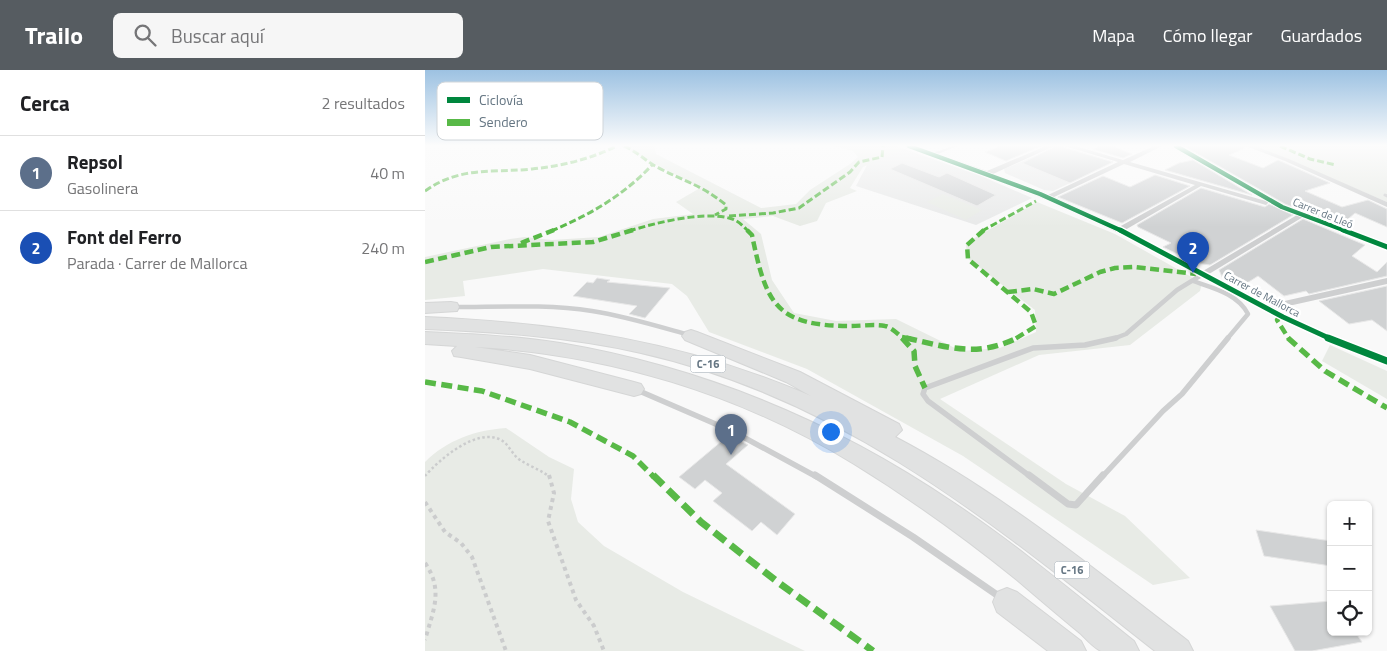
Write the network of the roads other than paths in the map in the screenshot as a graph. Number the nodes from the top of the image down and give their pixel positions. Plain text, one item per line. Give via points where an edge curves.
1 (1099, 173) edge
2 (1162, 173) edge
3 (1222, 173) edge
4 (1316, 173) edge
5 (987, 174) edge
6 (1201, 184) junction
7 (1046, 198) junction
8 (1247, 198) junction
9 (1265, 198) junction
10 (1387, 205) edge
11 (1282, 208) junction
12 (1302, 215) junction
13 (1119, 230) junction
14 (1387, 248) edge
15 (1203, 274) junction
16 (1193, 280) junction
17 (1387, 281) edge
18 (451, 307) joint
19 (425, 308) edge
20 (1266, 308) junction
21 (425, 323) edge
22 (691, 336) joint
23 (425, 338) edge
24 (425, 348) edge
25 (1384, 358) edge
26 (635, 389) joint
27 (965, 491) junction
28 (1007, 602) joint
29 (1071, 651) edge
30 (1124, 651) edge
31 (1178, 651) edge

1 - 7 street
2 - 6 street
3 - 9 street, Carrer de Lleó
4 - 10 street
5 - 7 street, Carrer de Mallorca
6 - 8 street
6 - 13 street
7 - 13 street, Carrer de Mallorca
8 - 9 street
8 - 11 street
9 - 11 street, Carrer de Lleó
11 - 12 street, Carrer de Lleó
12 - 14 street, Carrer de Lleó
12 - 15 street
13 - 15 street, Carrer de Mallorca
15 - 16 lane
15 - 20 street, Carrer de Mallorca
16 - 16 lane via 1126,334 1085,345 1033,348 925,388 923,394 1068,504 1076,505 1163,410 1182,394 1248,314 1233,298
17 - 20 street
18 - 19 highway
18 - 22 lane via 576,309 609,314
20 - 25 street, Carrer de Mallorca via 1328,340
21 - 27 highway, C-16 via 555,331 612,339 701,361 777,388 834,414
22 - 27 highway via 793,377 850,406 925,452
23 - 30 highway, C-16 via 517,343 604,356 688,378 774,411 857,453 920,492
24 - 26 highway via 505,357
26 - 28 lane via 711,419 821,477 900,526
27 - 31 highway, C-16
28 - 29 highway

